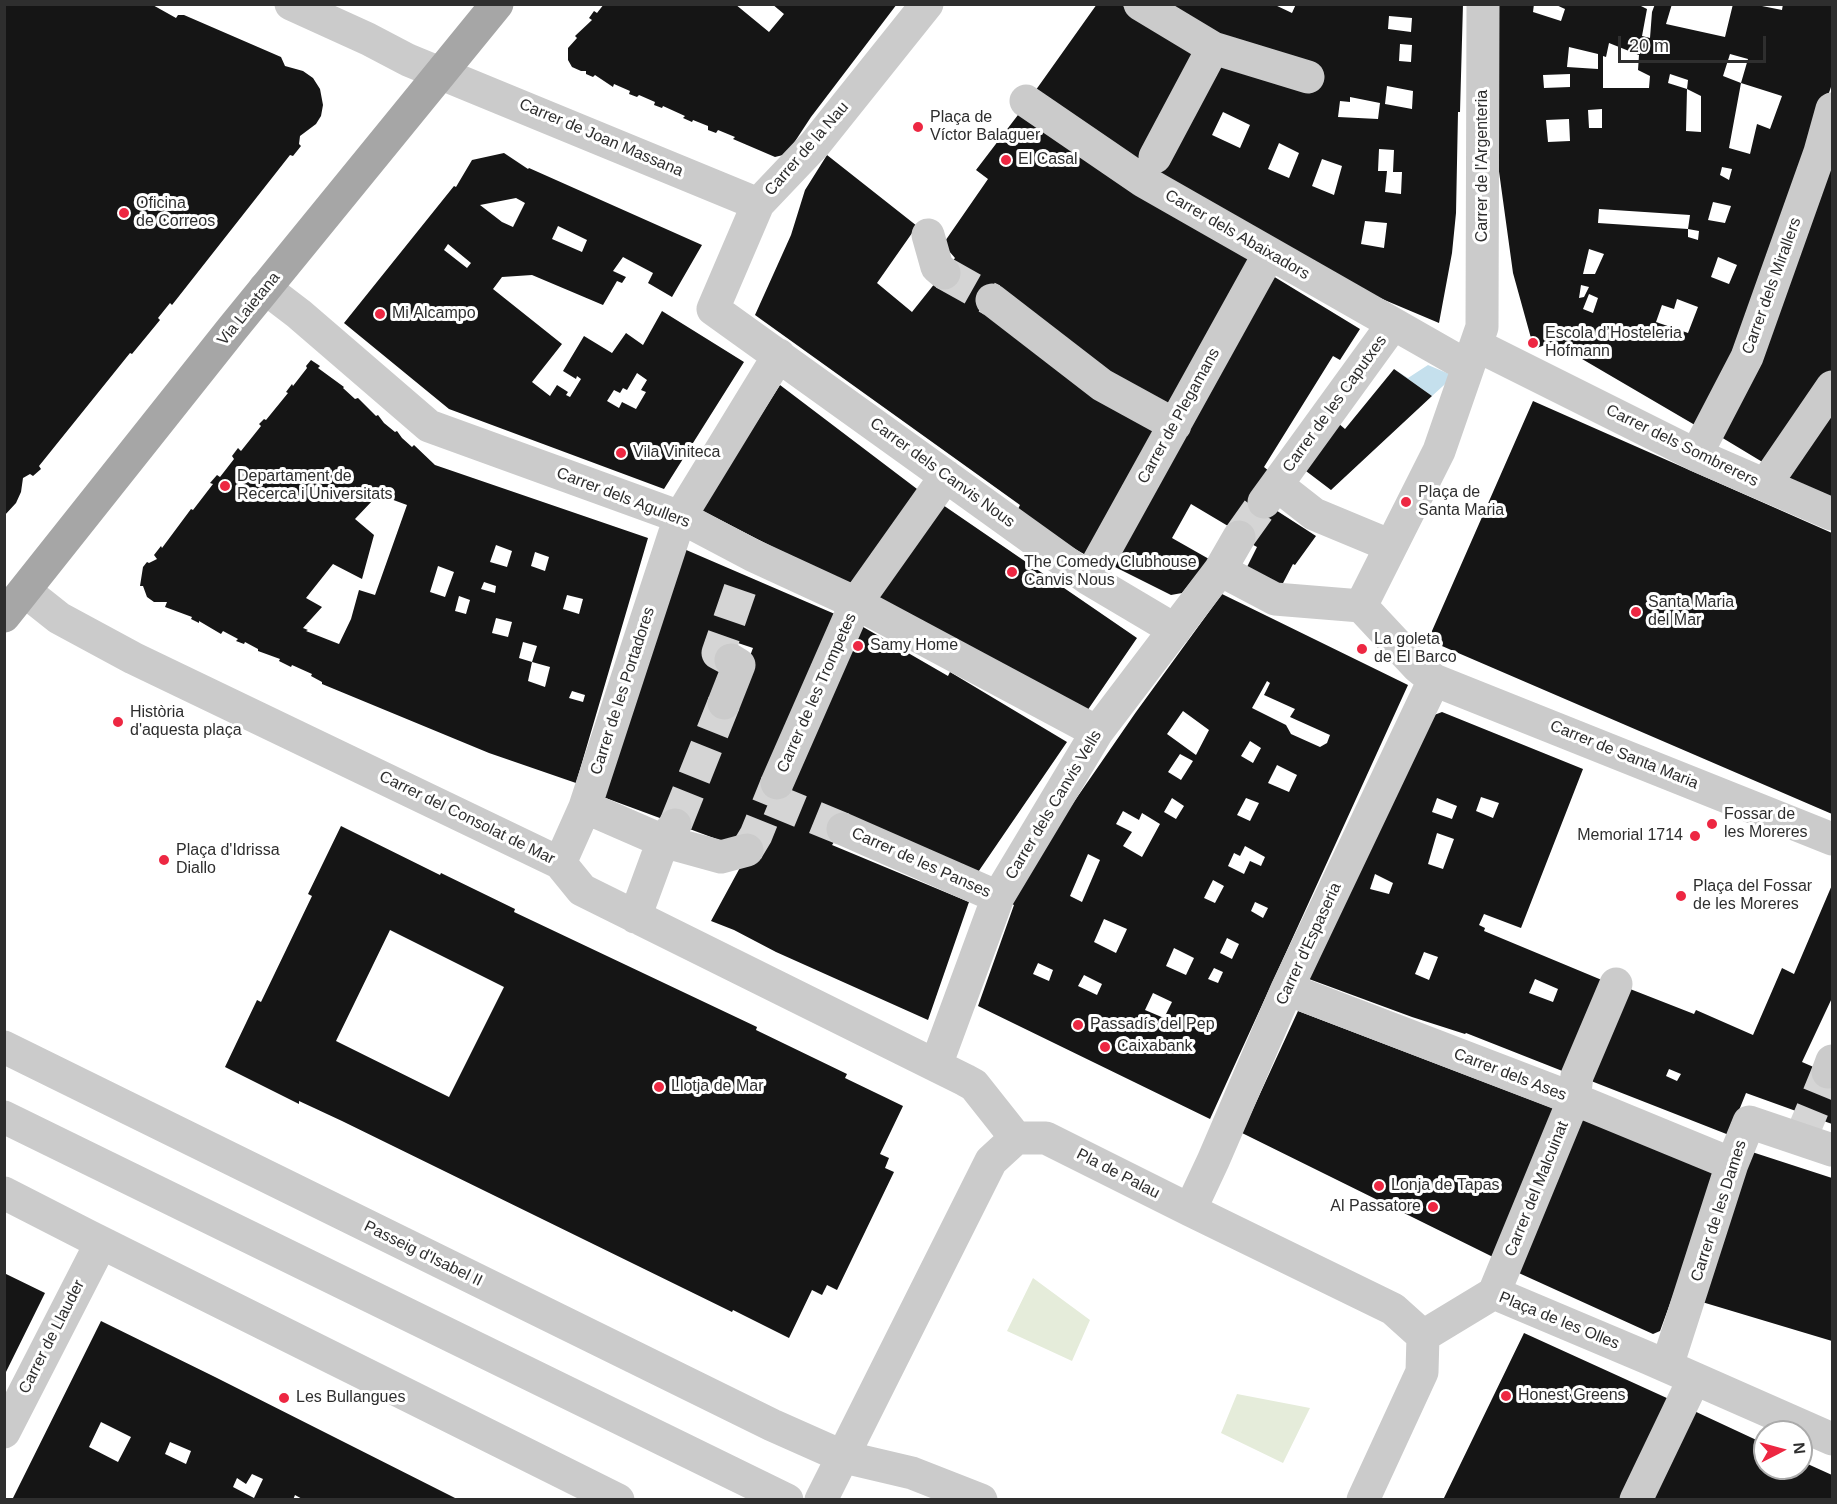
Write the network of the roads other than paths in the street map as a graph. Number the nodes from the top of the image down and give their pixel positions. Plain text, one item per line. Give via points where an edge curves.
1 (291, 4) edge
2 (497, 4) edge
3 (927, 4) edge
4 (1140, 4) edge
5 (1483, 4) edge
6 (1213, 48) junction
7 (442, 73) junction
8 (1308, 77) dead end
9 (1026, 101) dead end
10 (1833, 109) edge
11 (1155, 157) dead end
12 (758, 204) junction
13 (928, 235) dead end
14 (1269, 254) junction
15 (944, 273) tunnel mouth
16 (265, 288) junction
17 (992, 300) tunnel mouth
18 (713, 309) joint
19 (1393, 324) junction
20 (1471, 344) junction
21 (779, 355) junction
22 (1833, 387) edge
23 (1175, 425) junction
24 (1696, 455) junction
25 (946, 476) junction
26 (1765, 486) junction
27 (1833, 514) edge
28 (680, 517) junction
29 (1239, 537) tunnel mouth
30 (1390, 546) junction
31 (1220, 570) junction
32 (1089, 579) junction
33 (25, 591) junction
34 (856, 603) junction
35 (1360, 606) junction
36 (4, 616) edge
37 (1175, 630) junction
38 (731, 660) tunnel mouth
39 (1426, 673) junction
40 (724, 703) tunnel mouth
41 (1097, 732) junction
42 (777, 783) tunnel mouth
43 (585, 807) junction
44 (843, 829) tunnel mouth
45 (670, 832) junction
46 (1833, 839) edge
47 (747, 850) dead end
48 (560, 863) junction
49 (998, 897) junction
50 (635, 917) junction
51 (1616, 984) dead end
52 (1287, 989) junction
53 (4, 1047) edge
54 (936, 1065) junction
55 (1574, 1099) junction
56 (4, 1117) edge
57 (1016, 1138) junction
58 (1833, 1150) edge
59 (1732, 1164) junction
60 (4, 1193) edge
61 (1190, 1210) junction
62 (101, 1243) junction
63 (1494, 1293) junction
64 (1423, 1336) junction
65 (1681, 1372) junction
66 (4, 1432) edge
67 (1833, 1439) edge
68 (844, 1457) junction
69 (618, 1500) edge
70 (787, 1500) edge
71 (822, 1500) edge
72 (981, 1500) edge
73 (1363, 1500) edge
74 (1636, 1500) edge

1 - 7 street, Carrer de Joan Massana
2 - 7 main road, Via Laietana
3 - 12 street, Carrer de la Nau via 815,144
4 - 6 street
5 - 20 street, Carrer de l'Argenteria
6 - 8 street
6 - 11 street
7 - 12 street, Carrer de Joan Massana
7 - 16 main road, Via Laietana
9 - 14 street, Carrer dels Abaixadors via 1143,181
10 - 24 street, Carrer dels Mirallers via 1747,357
12 - 18 street, Carrer de la Nau
13 - 15 street via 937,267
14 - 19 street, Carrer dels Abaixadors
14 - 23 street, Carrer de Plegamans
16 - 28 street, Carrer dels Agullers via 429,426
16 - 33 main road, Via Laietana
17 - 23 street via 1102,385
18 - 21 street, Carrer dels Canvis Nous
19 - 20 street, Carrer dels Abaixadors
19 - 30 street, Carrer de les Caputxes via 1270,493
20 - 24 street, Carrer dels Sombrerers
20 - 30 street via 1439,451
21 - 25 street, Carrer dels Canvis Nous
21 - 28 street, Carrer de les Portadores
22 - 26 street
23 - 32 street, Carrer de Plegamans
24 - 26 street, Carrer dels Sombrerers
25 - 32 street, Carrer dels Canvis Nous
25 - 34 street, Carrer de les Trompetes
26 - 27 street, Carrer dels Sombrerers
28 - 34 street, Carrer dels Agullers via 748,565
28 - 43 street, Carrer de les Portadores
29 - 31 street
30 - 35 street
31 - 35 street via 1275,599
31 - 37 street, Carrer dels Canvis Vells
32 - 37 street, Carrer dels Canvis Nous
33 - 36 main road, Via Laietana
33 - 48 street, Carrer del Consolat de Mar via 59,618 133,658
34 - 41 street, Carrer dels Agullers
34 - 42 street, Carrer de les Trompetes
35 - 39 street
37 - 41 street, Carrer dels Canvis Vells
38 - 40 street via 739,665
39 - 46 street, Carrer de Santa Maria
39 - 52 street, Carrer d'Espaseria
41 - 49 street, Carrer dels Canvis Vells
43 - 45 street
43 - 48 street, Carrer de les Portadores
44 - 49 street, Carrer de les Panses
45 - 47 street via 720,857
45 - 50 street
48 - 50 street, Carrer del Consolat de Mar via 582,890
49 - 54 street, Carrer dels Canvis Vells
50 - 54 street, Carrer del Consolat de Mar
51 - 55 street, Carrer del Malcuinat via 1577,1076
52 - 55 street, Carrer dels Ases
52 - 61 street, Carrer d'Espaseria
53 - 68 street, Passeig d'Isabel II
54 - 57 street, Carrer del Consolat de Mar via 974,1085
55 - 59 street, Carrer dels Ases
55 - 63 street, Carrer del Malcuinat
56 - 70 street
57 - 61 street, Pla de Palau via 1046,1138
57 - 68 street via 991,1161
58 - 59 street, Carrer de les Dames via 1749,1122
59 - 65 street, Carrer de les Dames via 1689,1299
60 - 62 street
61 - 64 street, Pla de Palau via 1393,1310
62 - 66 street, Carrer de Llauder
62 - 69 street
63 - 64 street, Plaça de les Olles
63 - 65 street, Plaça de les Olles
64 - 73 street via 1422,1372
65 - 67 street, Plaça de les Olles
65 - 74 street
68 - 71 street
68 - 72 street, Passeig d'Isabel II via 912,1473

